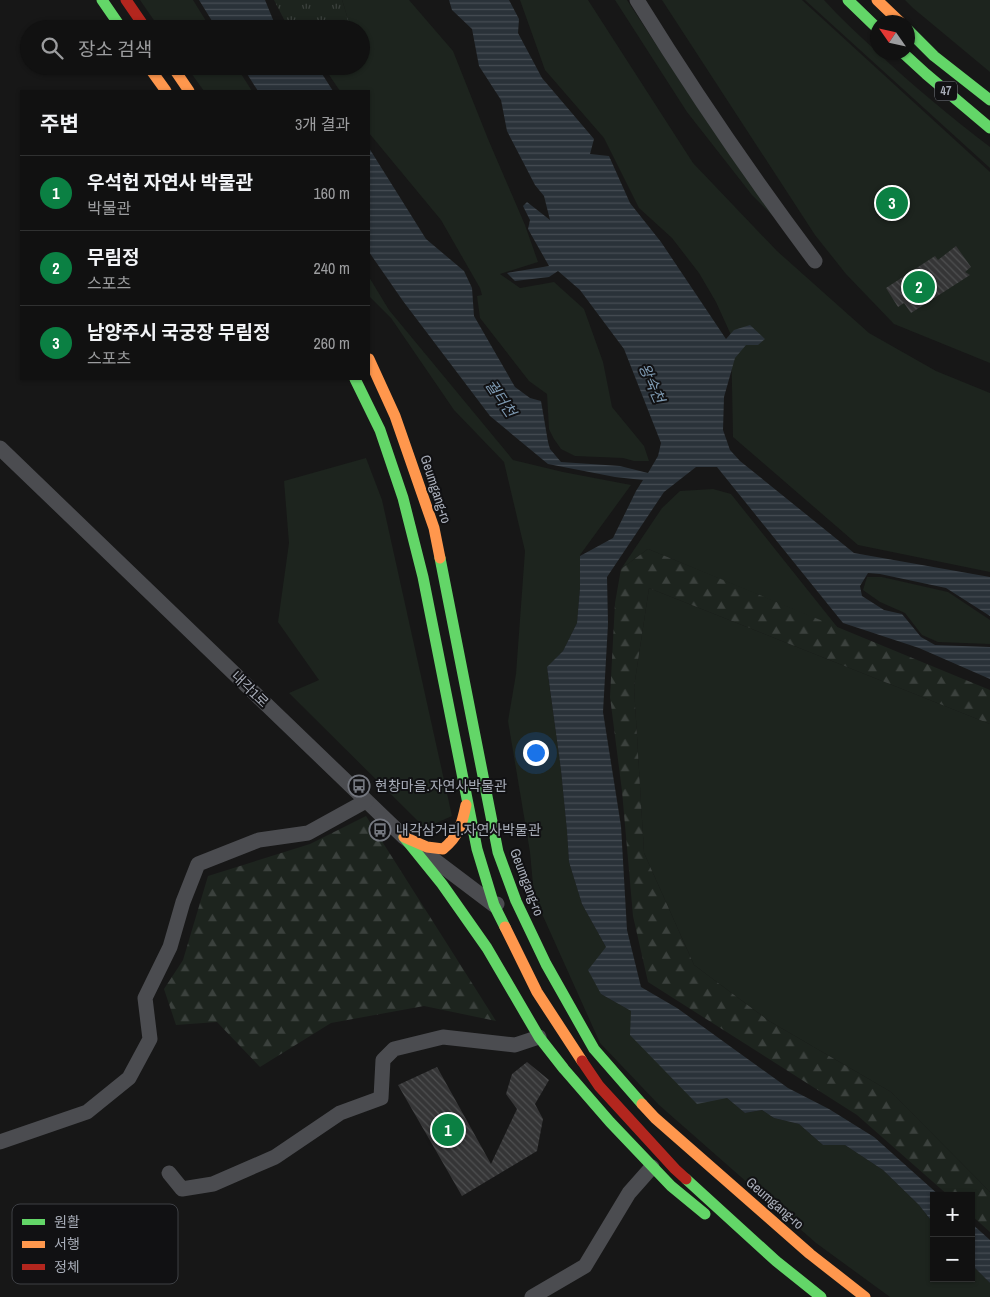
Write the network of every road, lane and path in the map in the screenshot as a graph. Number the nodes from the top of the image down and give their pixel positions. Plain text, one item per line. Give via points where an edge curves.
1 (102, 0) edge
2 (126, 0) edge
3 (637, 0) edge
4 (848, 0) edge
5 (877, 0) edge
6 (893, 15) edge
7 (116, 20) edge
8 (140, 20) edge
9 (870, 22) edge
10 (915, 37) edge
11 (911, 60) edge
12 (154, 75) edge
13 (178, 75) edge
14 (165, 90) edge
15 (188, 90) edge
16 (990, 100) edge
17 (990, 128) edge
18 (815, 261) dead end
19 (370, 361) edge
20 (355, 380) edge
21 (0, 448) edge
22 (366, 801) junction
23 (467, 802) junction
24 (404, 837) junction
25 (516, 901) junction
26 (494, 905) junction
27 (539, 1037) junction
28 (0, 1142) edge
29 (652, 1167) junction
30 (169, 1173) dead end
31 (716, 1223) dead end
32 (731, 1235) dead end
33 (776, 1261) junction
34 (532, 1297) edge
35 (821, 1297) edge
36 (865, 1297) edge

1 - 7 main road
2 - 8 main road
3 - 18 street via 754,178
4 - 9 main road
5 - 6 main road
10 - 16 main road, 47
11 - 17 main road, 47
12 - 14 main road
13 - 15 main road
19 - 25 main road, Geumgang-ro via 395,416 434,528 498,852
20 - 23 main road via 380,430 403,498 423,577
21 - 22 street, 내각1로
22 - 24 street, 내각1로
22 - 28 street via 308,833 258,840 198,864 170,947 145,998 150,1039 129,1078 86,1112
23 - 24 main road via 460,829 443,849 427,847
23 - 26 main road
24 - 26 street, 내각1로
24 - 27 main road via 487,948
25 - 26 street
25 - 36 main road, Geumgang-ro via 546,964 594,1049 654,1118 803,1248
26 - 33 main road via 537,992 599,1086 676,1169
27 - 29 main road
27 - 30 street via 515,1045 443,1037 394,1049 383,1060 380,1098 340,1113 275,1157 213,1184 182,1189
29 - 31 main road
29 - 34 street via 629,1193 585,1266
32 - 33 main road
33 - 35 main road

